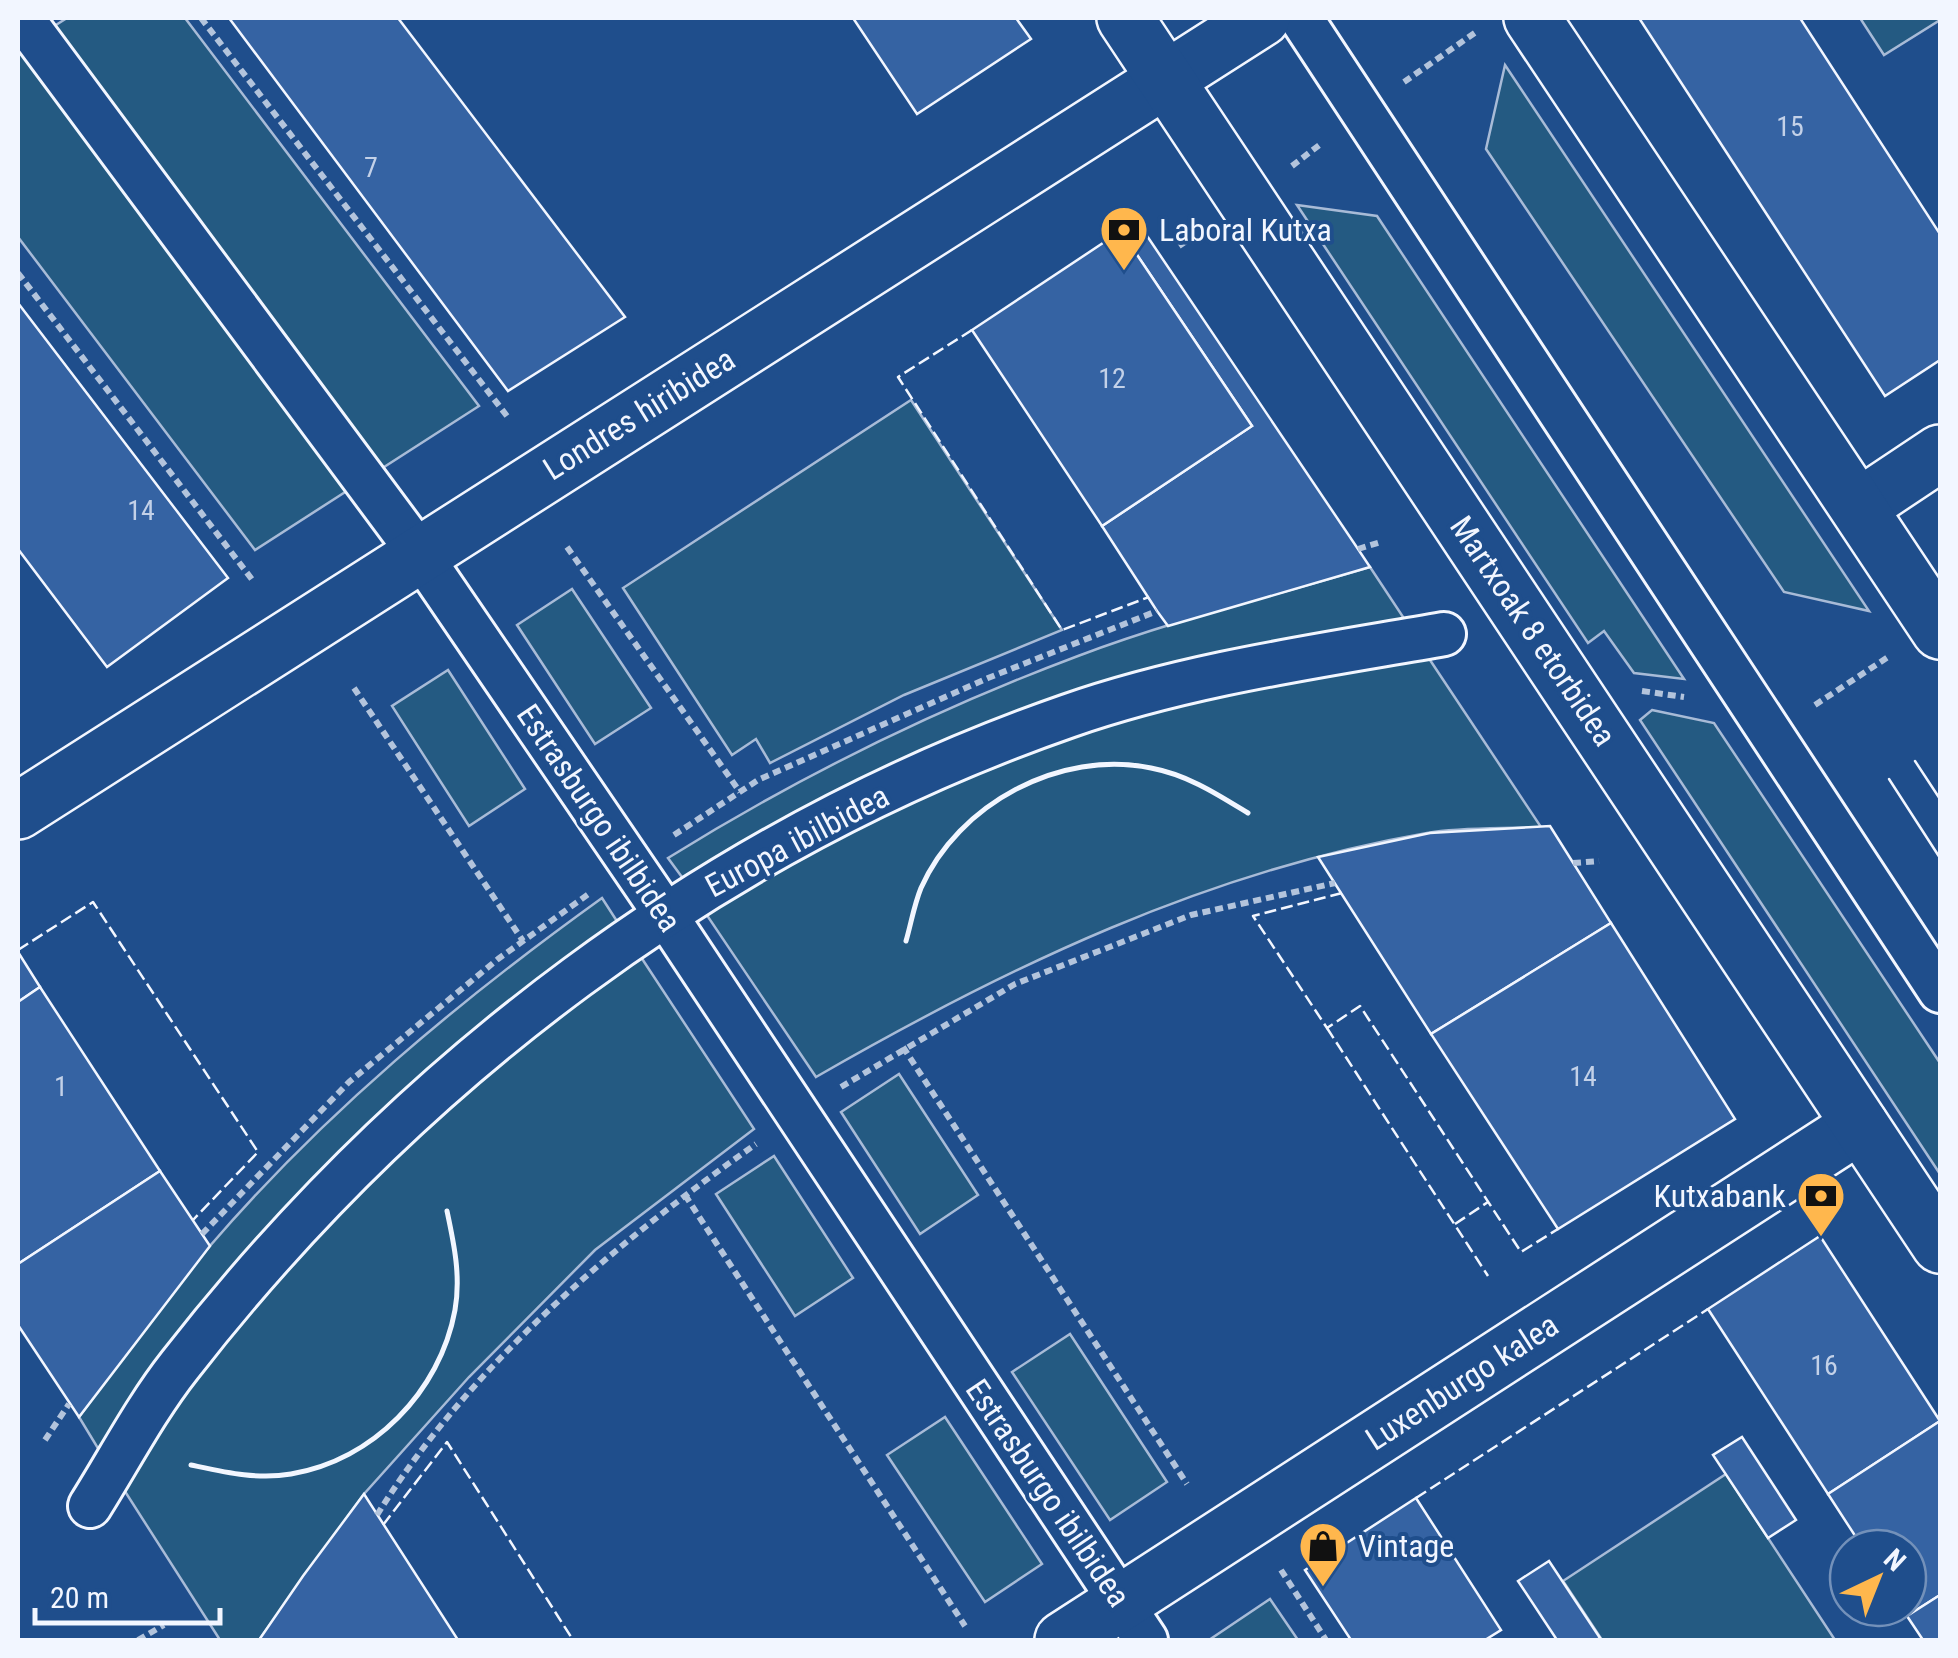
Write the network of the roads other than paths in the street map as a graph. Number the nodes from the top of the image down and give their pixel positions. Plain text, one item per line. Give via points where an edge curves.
1 (22, 18) edge
2 (1124, 18) edge
3 (1262, 18) edge
4 (1301, 18) edge
5 (1532, 18) edge
6 (1166, 80) junction
7 (1940, 452) edge
8 (1860, 507) junction
9 (419, 553) junction
10 (1938, 628) edge
11 (1444, 634) dead end
12 (18, 811) edge
13 (665, 914) junction
14 (1940, 991) edge
15 (1860, 1125) junction
16 (1940, 1245) edge
17 (90, 1506) dead end
18 (1134, 1622) edge
19 (1064, 1640) edge

1 - 9 street, Estrasburgo ibilbidea
2 - 6 street, Martxoak 8 etorbidea
3 - 6 street, Londres hiribidea
4 - 14 street
5 - 8 street
6 - 9 street, Londres hiribidea
6 - 15 street, Martxoak 8 etorbidea
7 - 8 street
8 - 10 street
9 - 12 street, Londres hiribidea
9 - 13 street, Estrasburgo ibilbidea
11 - 13 street, Europa ibilbidea via 1268,664 1070,715 917,777 783,843
13 - 17 street, Europa ibilbidea via 528,1012 393,1127 177,1368
13 - 18 street, Estrasburgo ibilbidea
15 - 16 street, Martxoak 8 etorbidea
15 - 18 street, Luxenburgo kalea
18 - 19 street, Luxenburgo kalea

